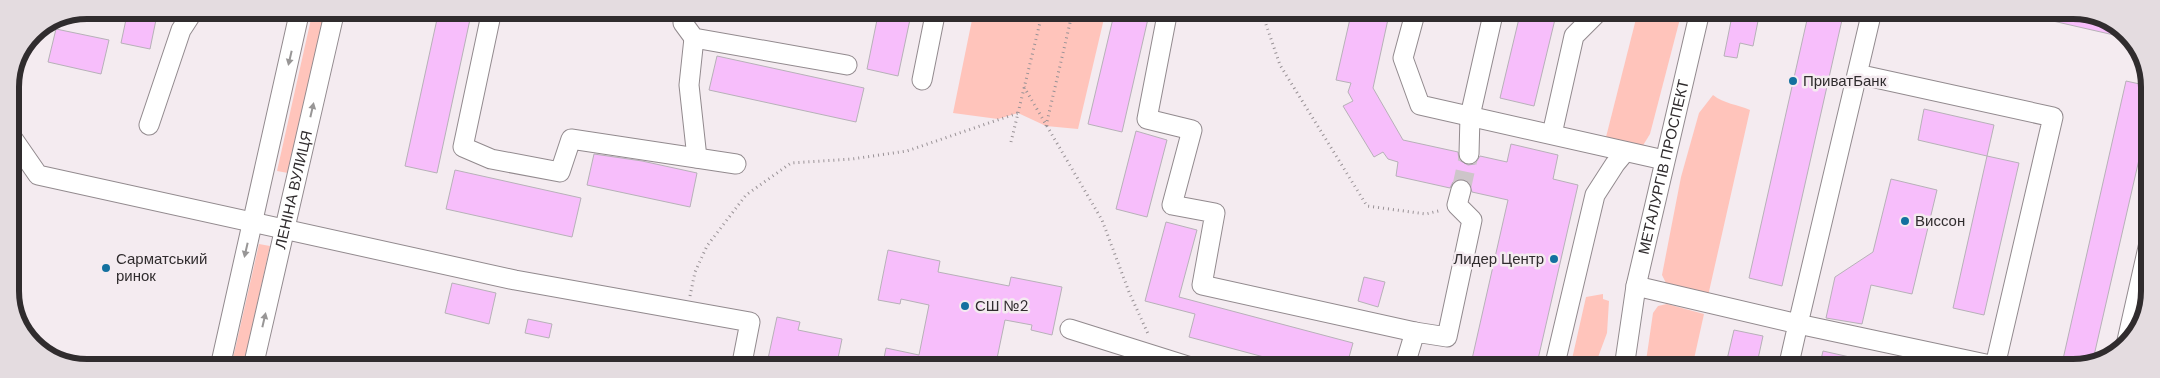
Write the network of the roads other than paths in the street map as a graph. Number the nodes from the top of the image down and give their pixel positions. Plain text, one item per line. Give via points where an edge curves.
1 (188, 19) edge
2 (298, 19) edge
3 (333, 19) edge
4 (490, 19) edge
5 (684, 19) edge
6 (934, 19) edge
7 (1166, 19) edge
8 (1414, 19) edge
9 (1492, 19) edge
10 (1590, 19) edge
11 (1698, 19) edge
12 (1870, 19) edge
13 (694, 38) junction
14 (847, 65) dead end
15 (1857, 74) junction
16 (922, 80) dead end
17 (1470, 116) junction
18 (149, 125) dead end
19 (1552, 134) junction
20 (19, 148) edge
21 (1625, 152) junction
22 (1468, 154) tunnel mouth
23 (697, 158) junction
24 (1664, 160) junction
25 (736, 164) dead end
26 (1459, 198) tunnel mouth
27 (252, 223) junction
28 (285, 230) junction
29 (2141, 280) edge
30 (1636, 286) junction
31 (1629, 324) junction
32 (1798, 324) junction
33 (1070, 328) dead end
34 (2130, 328) edge
35 (1415, 332) junction
36 (222, 359) edge
37 (255, 359) edge
38 (743, 359) edge
39 (1165, 359) edge
40 (1407, 359) edge
41 (1556, 359) edge
42 (1615, 359) edge
43 (1625, 359) edge
44 (1790, 359) edge
45 (1962, 359) edge
46 (1997, 359) edge

1 - 18 street via 181,30
2 -> 27 street
28 -> 3 street, ЛЕНІНА ВУЛИЦЯ
4 - 23 street via 463,147 491,159 560,172 571,139
5 - 13 street
6 - 16 street
7 - 35 street via 1147,119 1192,130 1172,205 1215,213 1202,285
8 - 17 street via 1404,58 1420,105
9 - 17 street
10 - 19 street via 1574,36
11 - 24 street, МЕТАЛУРГІВ ПРОСПЕКТ
12 - 15 street
13 - 14 street
13 - 23 street via 689,85
15 - 32 street
15 - 46 street via 2053,117
17 - 19 street
17 - 22 street
19 - 21 street
20 - 27 street via 38,175
21 - 24 street
21 - 41 street via 1595,196
23 - 25 street
24 - 30 street, МЕТАЛУРГІВ ПРОСПЕКТ
26 - 35 street via 1472,220 1447,337
27 - 28 street
27 -> 36 street
37 -> 28 street, ЛЕНІНА ВУЛИЦЯ
28 - 38 street via 515,280 750,322
29 - 34 street
30 - 31 street, МЕТАЛУРГІВ ПРОСПЕКТ
30 - 32 street
31 - 42 street, МЕТАЛУРГІВ ПРОСПЕКТ
31 - 43 street, МЕТАЛУРГІВ ПРОСПЕКТ
32 - 44 street
32 - 45 street
33 - 39 street
35 - 40 street

